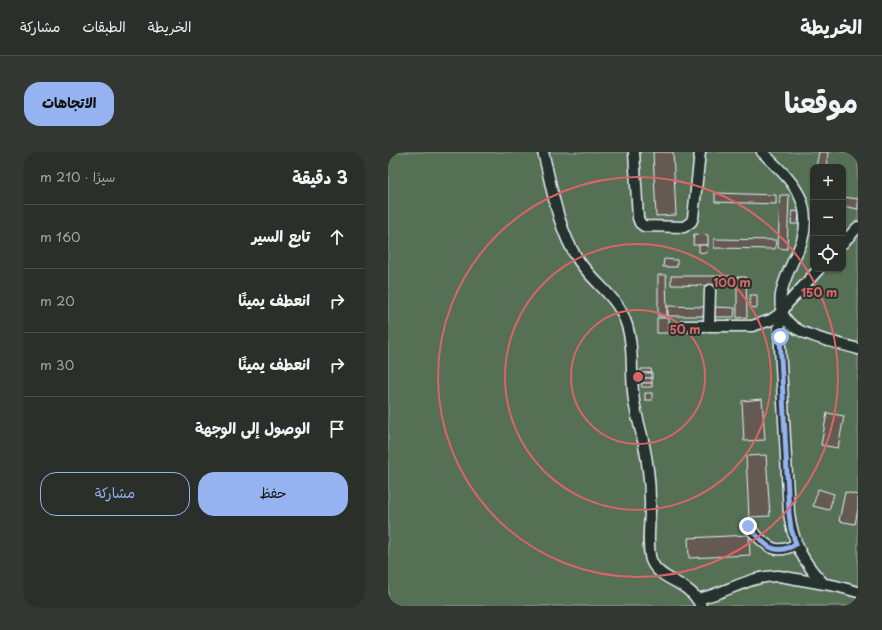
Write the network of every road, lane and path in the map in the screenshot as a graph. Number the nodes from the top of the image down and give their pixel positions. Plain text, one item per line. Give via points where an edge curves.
1 (543, 152) edge
2 (634, 152) edge
3 (700, 152) edge
4 (762, 152) edge
5 (858, 227) edge
6 (846, 240) edge
7 (816, 272) edge
8 (710, 290) dead end
9 (782, 312) junction
10 (684, 326) dead end
11 (709, 326) junction
12 (858, 349) edge
13 (748, 526) dead end
14 (796, 544) junction
15 (823, 583) junction
16 (858, 592) edge
17 (699, 602) edge

1 - 17 lane via 569,245 581,263 618,305 630,335 634,402 649,479 649,552 652,562 658,570 690,590
2 - 3 lane via 640,223 644,226 684,227 693,218
4 - 9 lane via 795,187 804,213 805,227 802,240 782,287
5 - 6 lane
7 - 9 lane
8 - 11 lane
9 - 11 lane via 771,320 758,324
9 - 12 lane via 787,321 807,334
9 - 14 lane via 780,337 789,513
10 - 11 lane
13 - 14 lane via 763,543 773,549 785,549
14 - 15 lane via 812,572
15 - 16 lane
15 - 17 lane via 771,576 755,579

